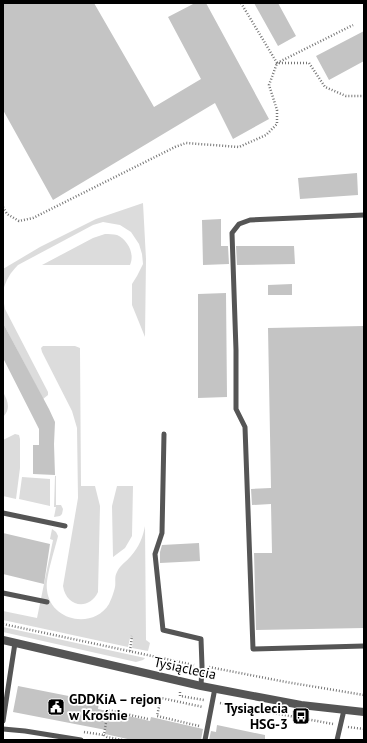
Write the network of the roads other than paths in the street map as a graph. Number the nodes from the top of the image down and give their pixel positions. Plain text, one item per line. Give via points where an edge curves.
1 (364, 215) edge
2 (164, 434) dead end
3 (3, 513) edge
4 (64, 526) dead end
5 (3, 593) edge
6 (47, 602) dead end
7 (3, 640) edge
8 (14, 643) junction
9 (364, 646) edge
10 (201, 686) junction
11 (215, 688) junction
12 (344, 710) junction
13 (364, 712) edge
14 (3, 721) edge
15 (3, 729) edge
16 (81, 740) edge
17 (205, 740) edge
18 (337, 740) edge

1 - 9 lane via 250,220 239,224 232,233 236,409 245,427 253,649
2 - 10 lane via 162,533 155,554 163,630 201,639
3 - 4 lane
5 - 6 lane
7 - 8 street, Tysiąclecia
8 - 10 street, Tysiąclecia
8 - 14 lane
10 - 11 street, Tysiąclecia
11 - 12 street, Tysiąclecia via 302,705
11 - 17 lane
12 - 13 street, Tysiąclecia
12 - 18 lane
15 - 16 lane

